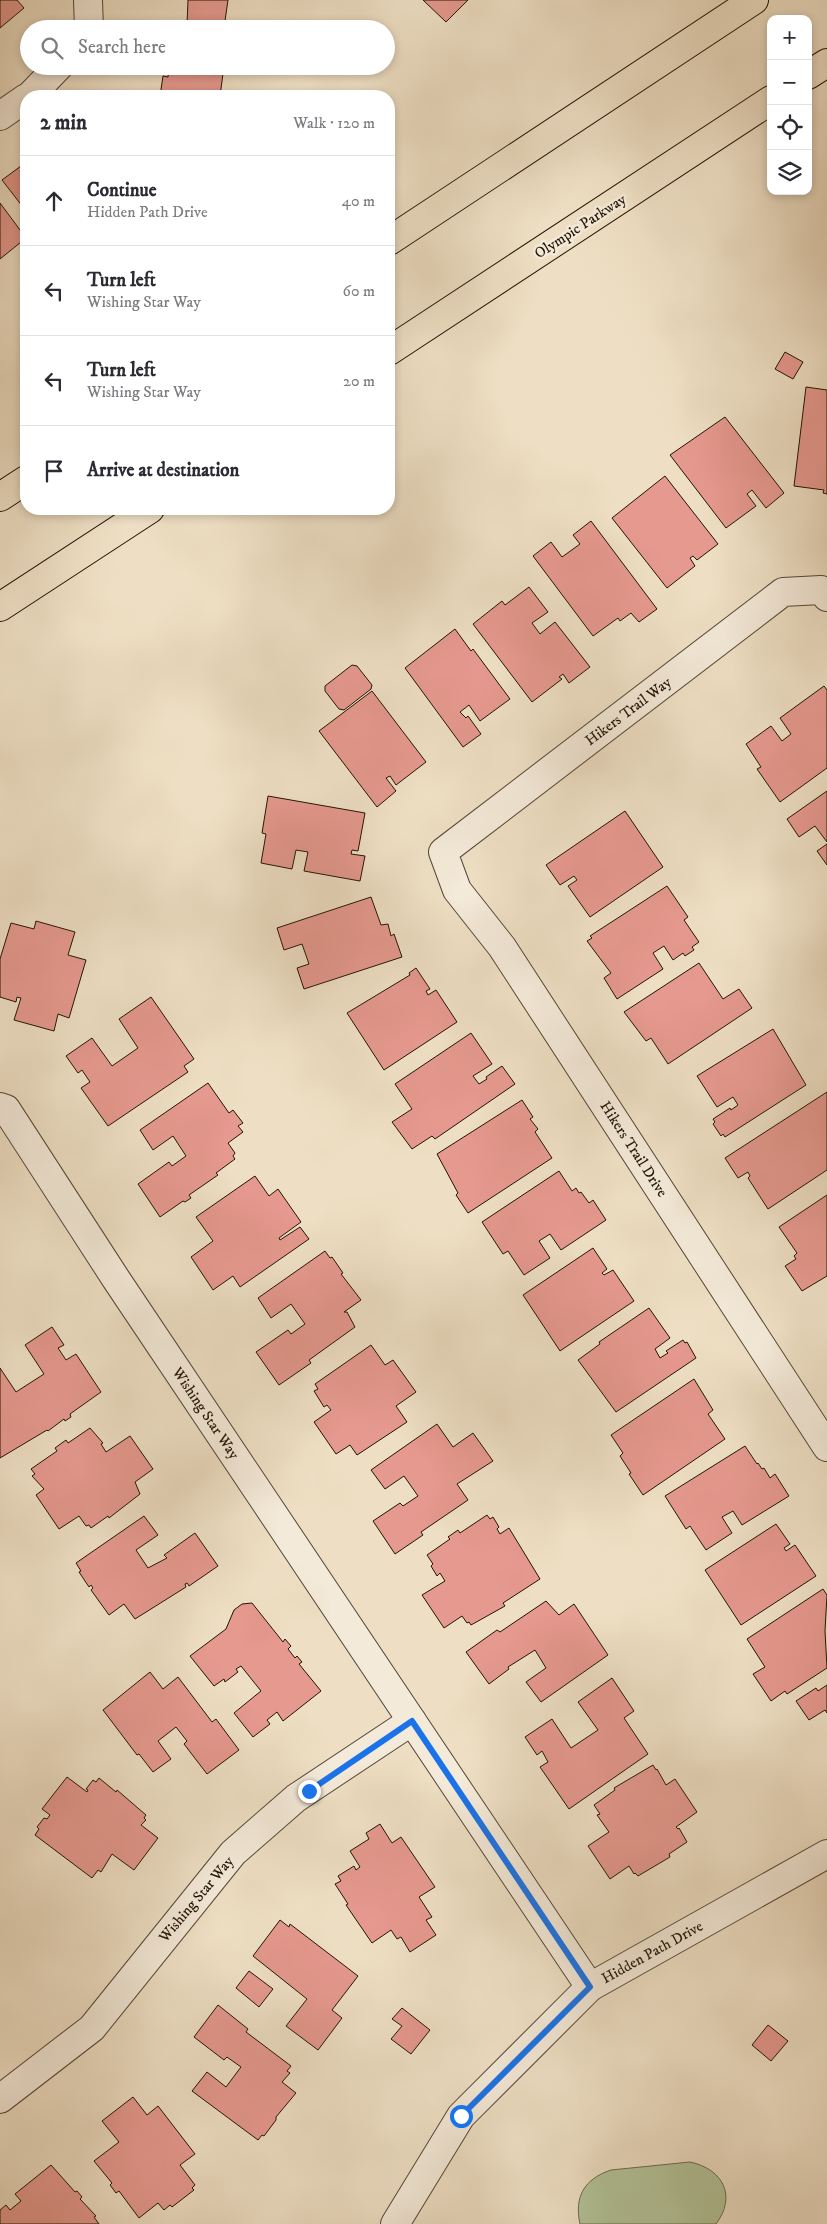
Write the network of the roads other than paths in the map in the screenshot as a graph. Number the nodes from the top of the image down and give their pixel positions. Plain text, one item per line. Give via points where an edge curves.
1 (754, 0) edge
2 (827, 63) edge
3 (812, 72) edge
4 (50, 75) edge
5 (36, 90) edge
6 (20, 102) edge
7 (767, 103) edge
8 (0, 116) edge
9 (395, 237) edge
10 (395, 347) edge
11 (20, 484) edge
12 (0, 497) edge
13 (141, 515) edge
14 (824, 594) edge
15 (0, 607) edge
16 (443, 852) joint
17 (0, 1107) edge
18 (827, 1446) edge
19 (412, 1721) junction
20 (827, 1854) edge
21 (590, 1987) junction
22 (0, 2099) edge
23 (395, 2224) edge

1 - 9 main road
2 - 3 main road
4 - 5 street
6 - 8 street
7 - 10 main road, Olympic Parkway
11 - 12 main road
13 - 15 main road
14 - 16 street, Hikers Trail Way via 783,592
16 - 18 street, Hikers Trail Drive via 458,890 502,947
17 - 19 street, Wishing Star Way via 6,1109
19 - 21 street, Wishing Star Way
19 - 22 street, Wishing Star Way via 296,1798 233,1853 92,2028
20 - 21 street, Hidden Path Drive
21 - 23 street, Hidden Path Drive via 461,2116

